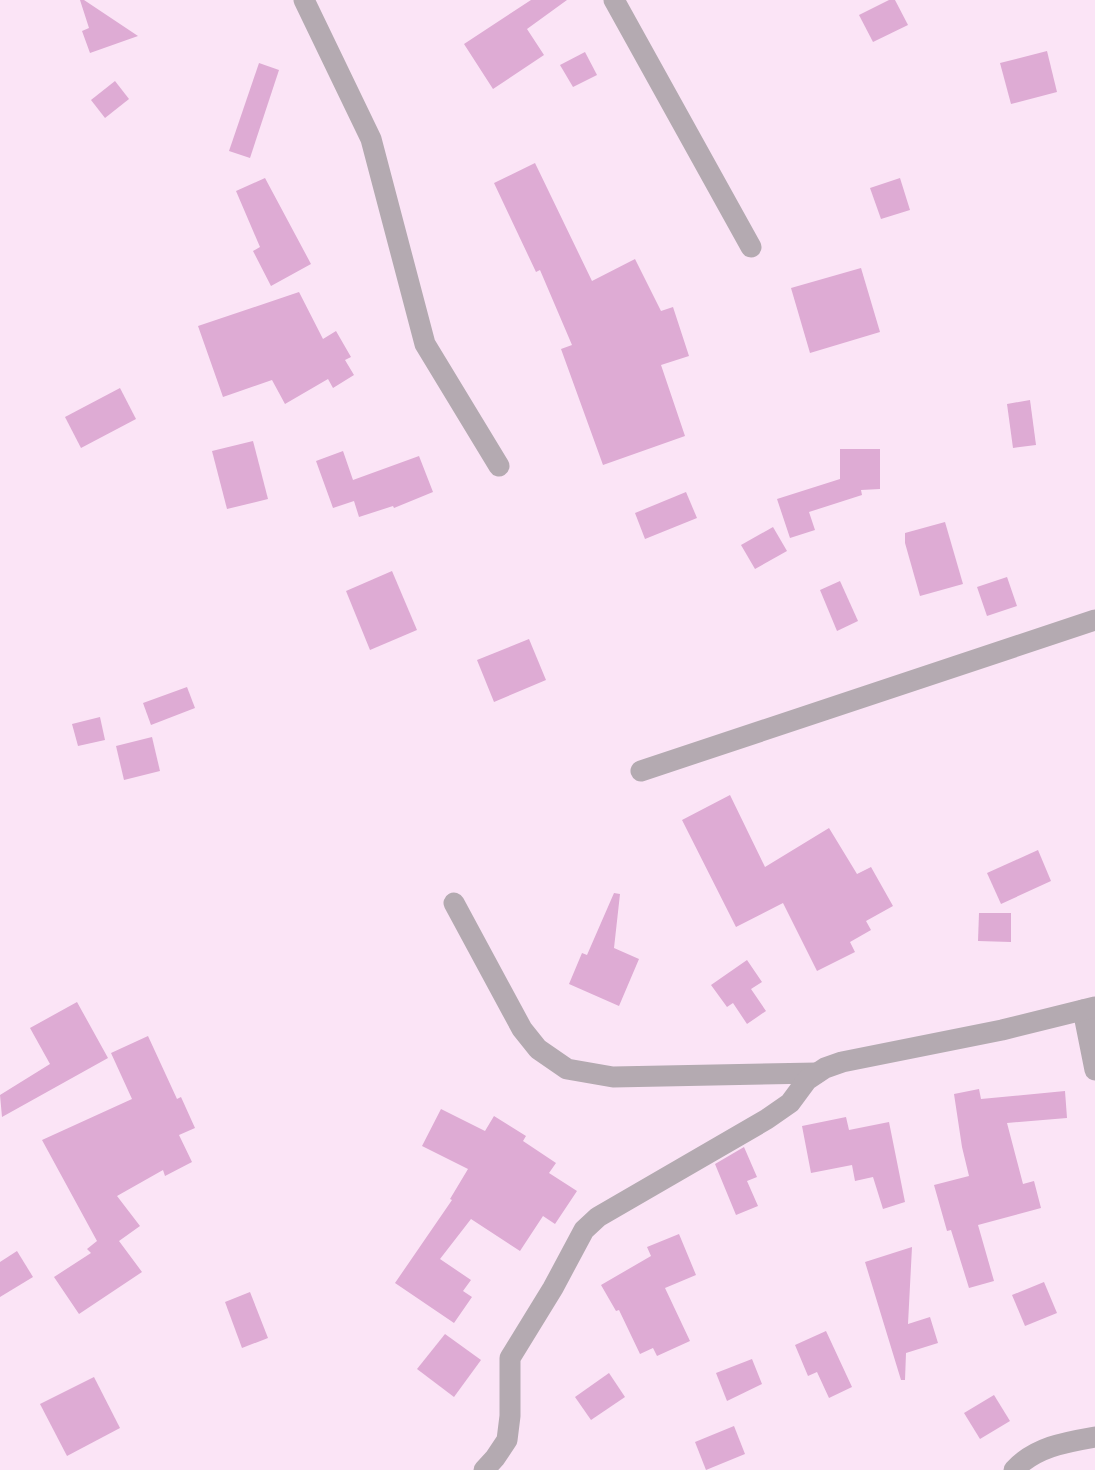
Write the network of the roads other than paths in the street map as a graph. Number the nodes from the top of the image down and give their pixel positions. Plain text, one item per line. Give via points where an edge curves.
1 (304, 0) edge
2 (614, 0) edge
3 (751, 247) dead end
4 (499, 466) dead end
5 (1095, 620) edge
6 (641, 771) dead end
7 (454, 903) dead end
8 (1089, 1008) edge
9 (1095, 1070) edge
10 (817, 1073) junction
11 (1095, 1437) edge
12 (484, 1470) edge
13 (1014, 1470) edge

1 - 4 street via 371,139 425,344
2 - 3 street
5 - 6 street
7 - 10 street via 522,1029 538,1049 567,1069 613,1077
8 - 9 street
8 - 10 street via 842,1062
10 - 12 street via 790,1103 767,1119 598,1217 584,1230 510,1358 507,1440
11 - 13 street via 1057,1444

